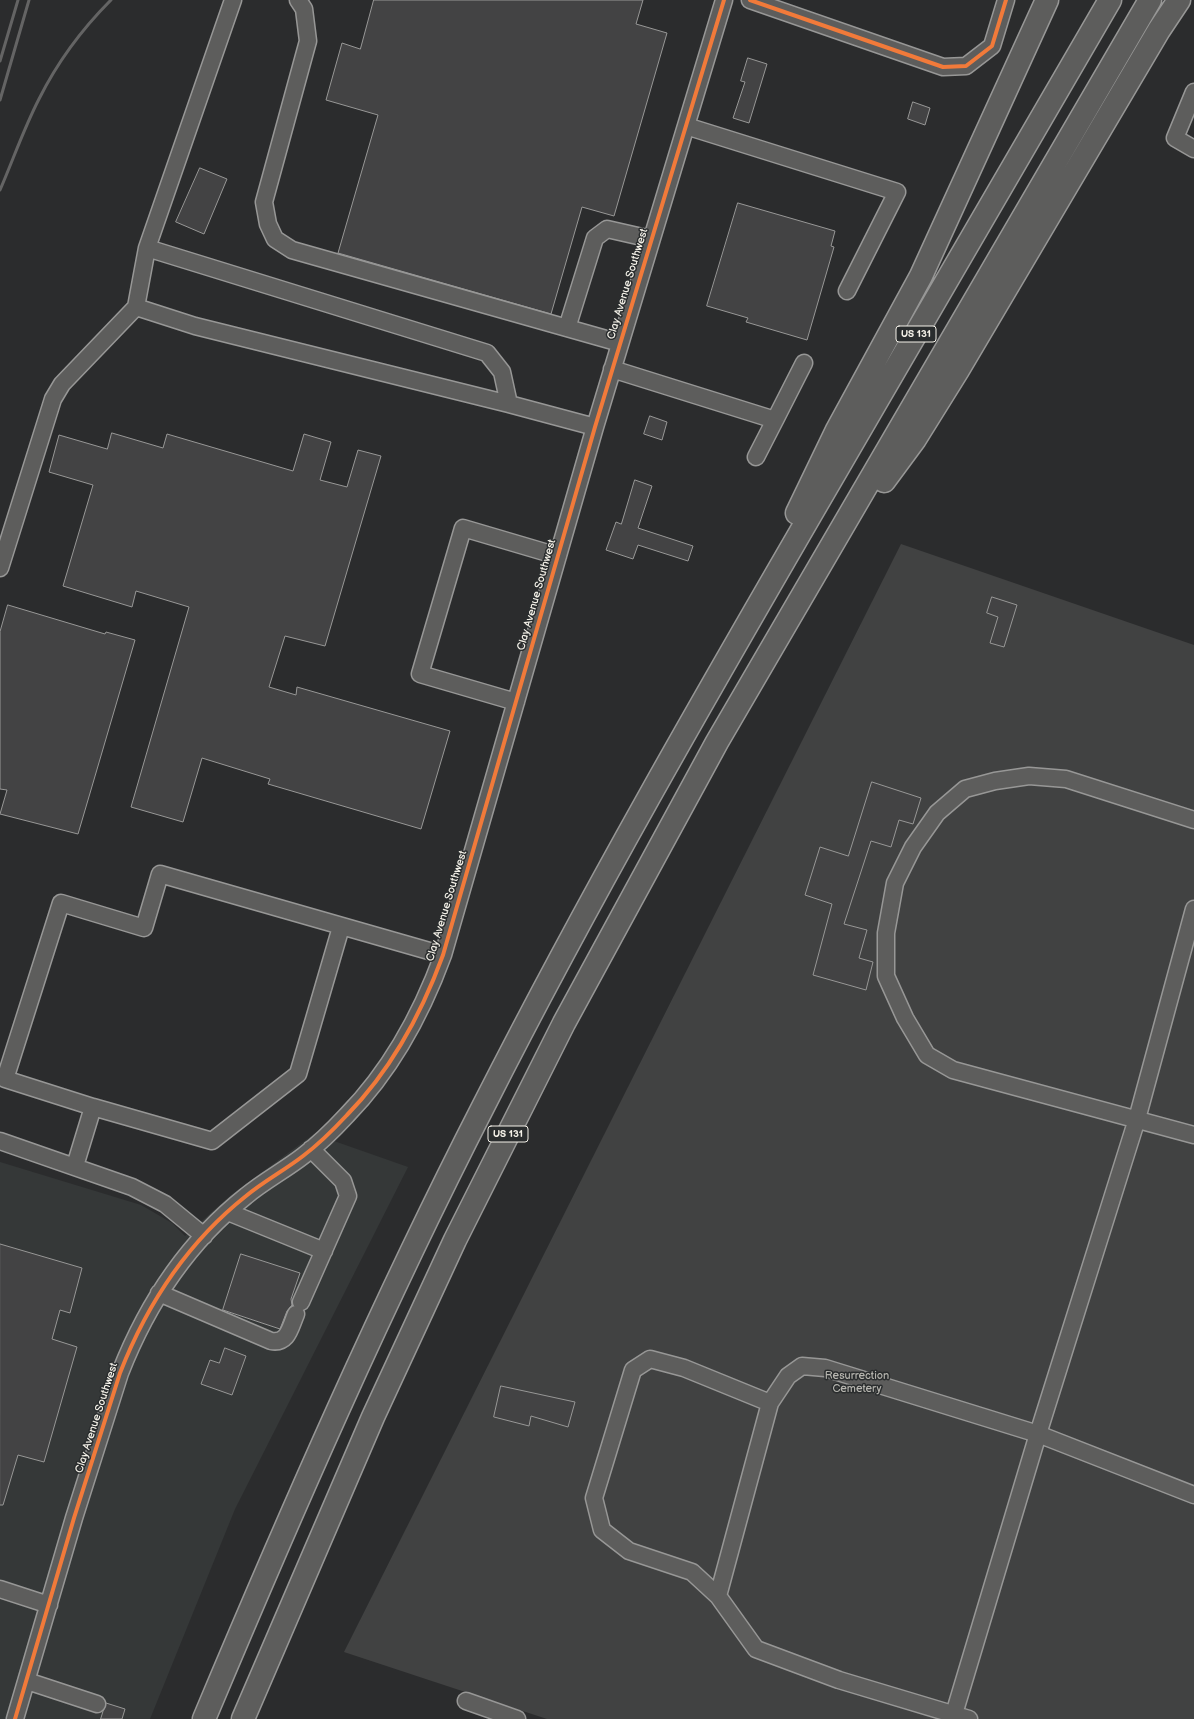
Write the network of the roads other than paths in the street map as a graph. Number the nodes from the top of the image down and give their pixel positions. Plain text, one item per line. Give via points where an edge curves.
1 (233, 0) edge
2 (298, 0) edge
3 (724, 0) edge
4 (750, 0) edge
5 (1006, 0) edge
6 (1047, 0) edge
7 (1110, 0) edge
8 (1150, 0) edge
9 (1179, 0) edge
10 (1194, 92) edge
11 (686, 126) junction
12 (1194, 149) edge
13 (651, 239) junction
14 (147, 248) junction
15 (847, 291) dead end
16 (136, 307) junction
17 (567, 328) junction
18 (620, 343) junction
19 (804, 363) dead end
20 (612, 369) junction
21 (509, 404) junction
22 (775, 420) junction
23 (595, 428) junction
24 (756, 457) dead end
25 (558, 556) junction
26 (0, 568) edge
27 (816, 572) junction
28 (722, 667) junction
29 (516, 702) junction
30 (1194, 820) edge
31 (1194, 909) edge
32 (342, 927) junction
33 (443, 956) junction
34 (93, 1107) junction
35 (1136, 1119) junction
36 (1194, 1135) edge
37 (0, 1141) edge
38 (311, 1149) junction
39 (75, 1166) junction
40 (228, 1212) junction
41 (204, 1236) junction
42 (324, 1251) junction
43 (159, 1293) junction
44 (770, 1403) junction
45 (1038, 1434) junction
46 (1194, 1495) edge
47 (0, 1589) edge
48 (718, 1596) junction
49 (49, 1605) junction
50 (27, 1681) junction
51 (466, 1701) dead end
52 (97, 1704) dead end
53 (962, 1717) edge
54 (15, 1719) edge
55 (204, 1719) edge
56 (243, 1719) edge
57 (517, 1719) edge

1 - 14 street
2 - 17 street via 304,9 308,41 264,202 268,224 275,239 292,250
3 - 11 street, Clay Avenue Southwest
4 - 5 street via 943,67 966,66 992,46
6 - 28 highway via 921,276 837,430
7 - 28 highway, US 131
8 - 27 highway, US 131
9 - 27 highway via 1012,282 930,414
10 - 12 street via 1174,138
11 - 13 street, Clay Avenue Southwest
11 - 15 street via 897,192
13 - 17 street via 607,229 595,238
13 - 18 street, Clay Avenue Southwest
14 - 16 street
14 - 21 street via 487,353 502,372
16 - 21 street via 195,326
16 - 26 street via 62,384 53,399
17 - 18 street
18 - 20 street, Clay Avenue Southwest
19 - 22 street
20 - 22 street
20 - 23 street, Clay Avenue Southwest
21 - 23 street
22 - 24 street
23 - 25 street, Clay Avenue Southwest
25 - 29 street, Clay Avenue Southwest
25 - 29 street via 463,528 420,674
27 - 56 highway, US 131 via 647,869 564,1023 455,1240 367,1430
28 - 55 highway, US 131 via 567,945 413,1248 334,1419
29 - 33 street, Clay Avenue Southwest
30 - 35 street via 1066,779 1029,776 995,781 965,789 937,813 913,847 895,883 886,933 886,976 904,1018 927,1055 953,1070
31 - 35 street
32 - 33 street
32 - 34 street via 298,1074 212,1141
32 - 34 street via 160,874 144,928 60,903 5,1079
33 - 38 street, Clay Avenue Southwest via 419,1014 396,1054 347,1115
34 - 39 street
35 - 36 street
35 - 45 street
37 - 39 street
38 - 40 street, Clay Avenue Southwest via 247,1195
38 - 42 street via 343,1180 348,1196
39 - 41 street via 132,1187 165,1204
40 - 41 street, Clay Avenue Southwest
40 - 42 street
41 - 43 street, Clay Avenue Southwest
42 - 43 street via 285,1339 279,1342 270,1341
43 - 49 street, Clay Avenue Southwest via 138,1331 120,1373
44 - 45 street via 788,1376 802,1366 825,1368
44 - 48 street
44 - 48 street via 684,1368 650,1359 633,1370 594,1498 602,1530 629,1551 692,1572
45 - 46 street
45 - 53 street
47 - 49 street
48 - 53 street via 756,1649 839,1680
49 - 50 street, Clay Avenue Southwest
50 - 52 street
50 - 54 street, Clay Avenue Southwest
51 - 57 street

